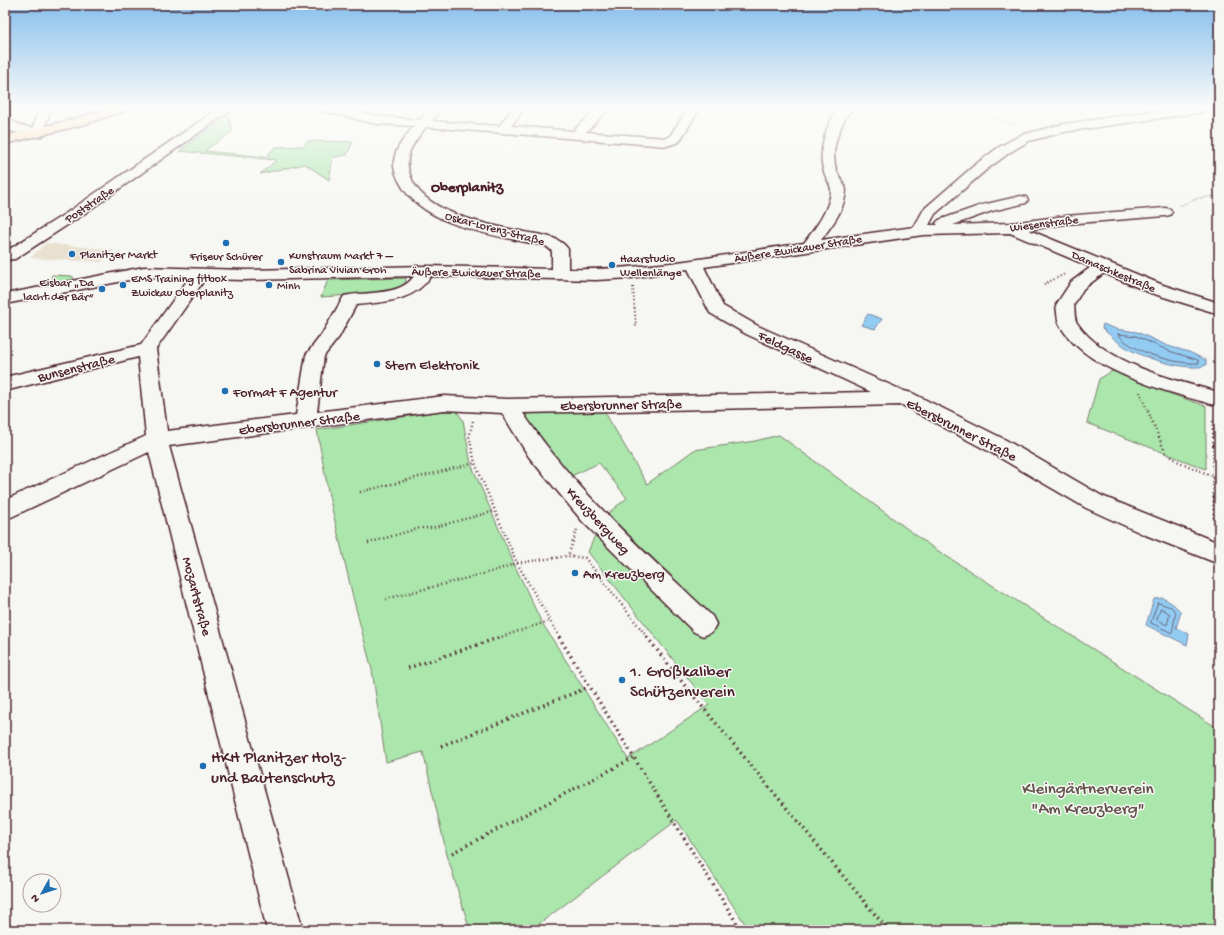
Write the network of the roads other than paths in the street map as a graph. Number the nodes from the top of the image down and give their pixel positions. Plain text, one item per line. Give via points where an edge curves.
1 (165, 152) edge
2 (403, 152) edge
3 (828, 152) edge
4 (1002, 152) edge
5 (1021, 200) dead end
6 (1165, 212) road end
7 (1011, 228) junction
8 (922, 230) junction
9 (808, 248) junction
10 (9, 256) dead end
11 (255, 258) dead end
12 (694, 264) junction
13 (1102, 266) junction
14 (426, 271) junction
15 (200, 274) junction
16 (560, 274) junction
17 (244, 275) junction
18 (5, 299) edge
19 (1219, 309) edge
20 (147, 349) junction
21 (5, 384) edge
22 (905, 398) junction
23 (1219, 399) edge
24 (508, 406) junction
25 (305, 422) junction
26 (157, 440) junction
27 (5, 511) edge
28 (1217, 553) edge
29 (702, 624) dead end
30 (283, 929) edge

1 - 10 street, Poststraße
2 - 16 street, Oskar-Lorenz-Straße via 400,160 405,185 424,204 451,219 551,242 560,249
3 - 9 street via 829,168 839,190 832,215
4 - 8 street via 929,212
5 - 8 street, Äußere Zwickauer Straße via 987,208 961,219
6 - 7 street, Wiesenstraße via 1065,220
7 - 8 street, Wiesenstraße
7 - 13 street, Damaschkestraße
8 - 9 street, Äußere Zwickauer Straße
9 - 12 street, Äußere Zwickauer Straße
11 - 17 street
12 - 16 street, Äußere Zwickauer Straße via 624,273
12 - 22 street, Feldgasse via 716,309 752,330
13 - 19 street, Damaschkestraße via 1157,289
13 - 23 street via 1077,286 1064,305 1068,322 1090,346 1138,374
14 - 16 street, Äußere Zwickauer Straße
14 - 17 street, Äußere Zwickauer Straße
14 - 25 street via 416,284 403,291 350,300 330,337 315,355
15 - 17 street, Äußere Zwickauer Straße
15 - 18 street, Äußere Zwickauer Straße via 144,272
15 - 20 street
20 - 21 street, Bunsenstraße
20 - 26 street, Mozartstraße
22 - 24 street, Ebersbrunner Straße
22 - 28 street, Ebersbrunner Straße via 998,446 1094,502
24 - 25 street, Ebersbrunner Straße via 444,403
24 - 29 street, Kreuzbergweg via 537,451 591,515
25 - 26 street, Ebersbrunner Straße
26 - 27 street, Ebersbrunner Straße
26 - 30 street, Mozartstraße

